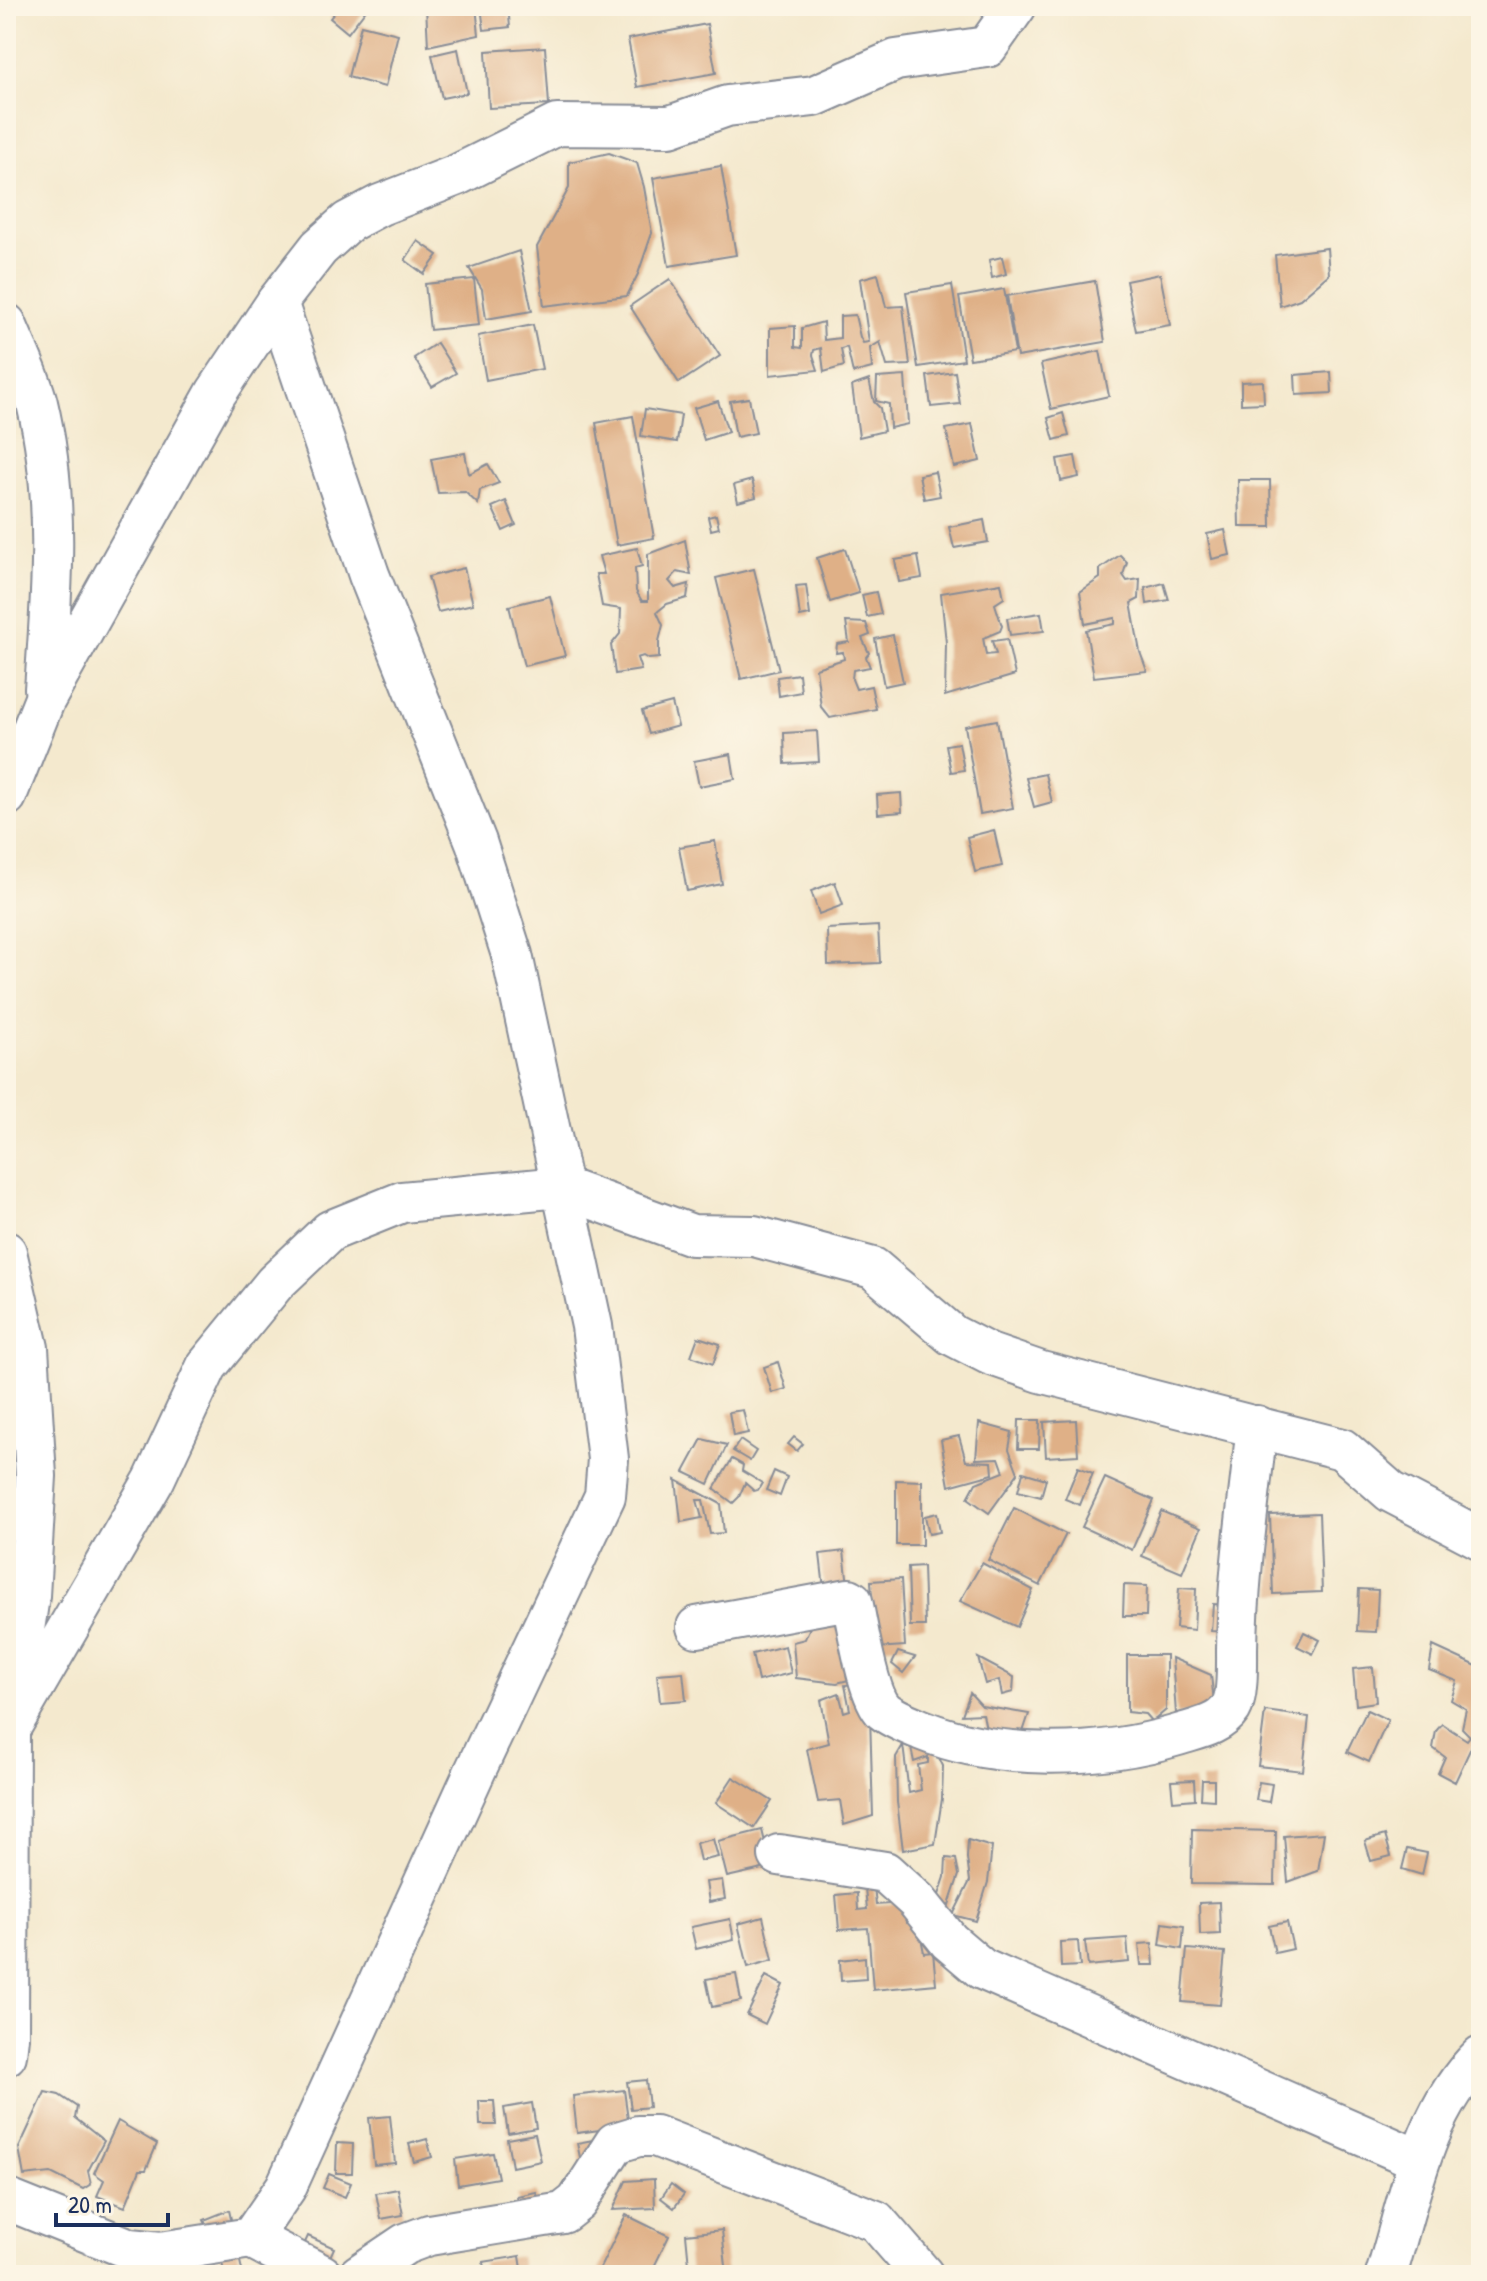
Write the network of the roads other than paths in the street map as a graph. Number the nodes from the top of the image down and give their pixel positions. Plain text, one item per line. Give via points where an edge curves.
1 (1016, 6) edge
2 (277, 302) junction
3 (6, 324) edge
4 (44, 701) junction
5 (6, 796) edge
6 (561, 1187) junction
7 (6, 1252) edge
8 (1257, 1426) junction
9 (1481, 1539) edge
10 (697, 1627) dead end
11 (9, 1730) junction
12 (779, 1855) dead end
13 (7, 2042) edge
14 (1481, 2056) edge
15 (1419, 2160) junction
16 (6, 2199) edge
17 (251, 2238) junction
18 (322, 2275) edge
19 (359, 2275) edge
20 (923, 2275) edge
21 (1386, 2275) edge

1 - 2 street via 987,47 896,60 814,96 727,106 670,126 557,125 348,222 319,248
2 - 4 street via 216,393
2 - 6 street via 369,575 476,842 512,955
3 - 4 street via 37,402 53,503
4 - 5 street
6 - 8 street via 692,1235 754,1236 873,1268 952,1335 989,1354
6 - 11 street via 402,1202 330,1231 275,1283 207,1366 154,1480
6 - 17 street via 592,1326 608,1459 605,1496 286,2187
7 - 11 street via 28,1348 36,1476 29,1596
8 - 9 street via 1342,1449 1391,1492
8 - 10 street via 1232,1706 1208,1726 1161,1740 1076,1752 978,1746 934,1735 886,1712 873,1693 849,1599
11 - 13 street
12 - 15 street via 885,1872 982,1969
14 - 15 street via 1449,2093
15 - 21 street
16 - 17 street via 130,2249 161,2252
17 - 18 street
19 - 20 street via 405,2244 429,2235 563,2213 577,2202 615,2143 655,2136 876,2221

